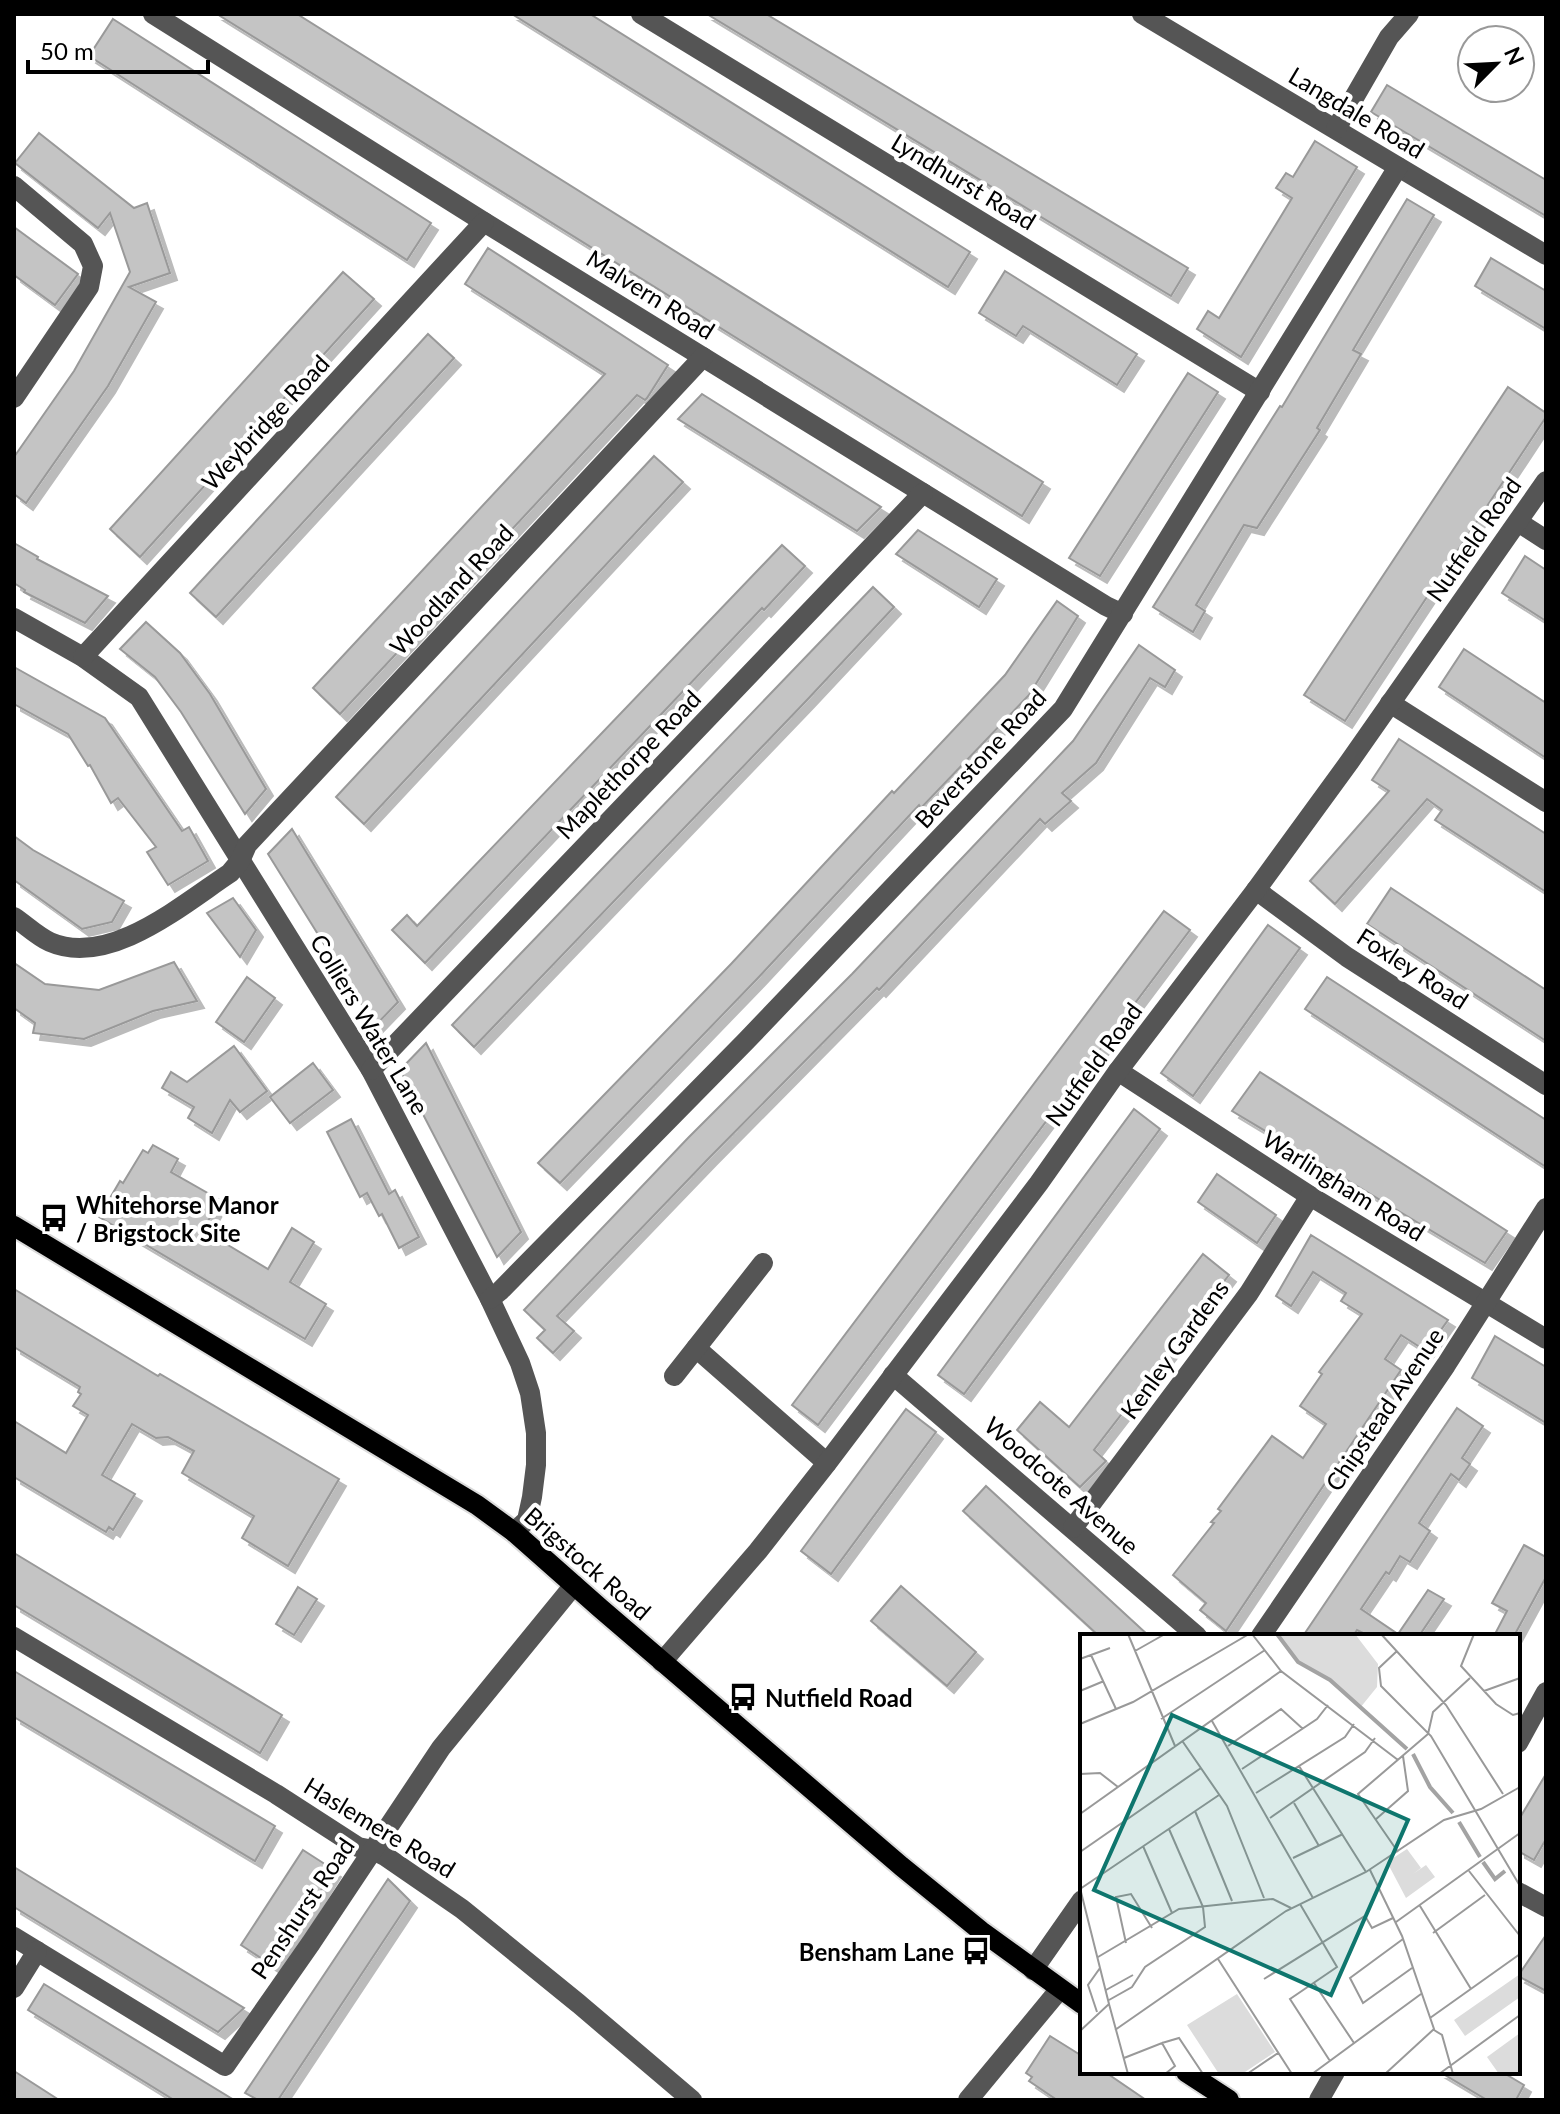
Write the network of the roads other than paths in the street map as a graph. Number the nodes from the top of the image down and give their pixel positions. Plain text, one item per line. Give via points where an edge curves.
1 (153, 14) edge
2 (641, 14) edge
3 (1142, 14) edge
4 (1409, 14) edge
5 (1336, 129) junction
6 (1398, 167) junction
7 (14, 186) edge
8 (484, 222) junction
9 (1546, 255) edge
10 (703, 357) junction
11 (1260, 392) junction
12 (14, 398) edge
13 (1546, 481) edge
14 (923, 493) junction
15 (1518, 522) junction
16 (1546, 540) edge
17 (1123, 614) junction
18 (14, 618) edge
19 (83, 657) junction
20 (1390, 703) junction
21 (1546, 802) edge
22 (240, 861) junction
23 (1256, 890) junction
24 (14, 917) edge
25 (371, 1070) junction
26 (1118, 1071) junction
27 (1546, 1085) edge
28 (1310, 1196) junction
29 (1546, 1208) edge
30 (14, 1226) edge
31 (763, 1263) dead end
32 (490, 1299) junction
33 (1486, 1303) junction
34 (1546, 1339) edge
35 (696, 1348) junction
36 (893, 1375) junction
37 (674, 1376) dead end
38 (827, 1463) junction
39 (1073, 1528) junction
40 (514, 1532) junction
41 (574, 1585) junction
42 (1195, 1634) edge
43 (1262, 1634) edge
44 (14, 1637) edge
45 (662, 1662) junction
46 (1546, 1692) edge
47 (1520, 1739) edge
48 (373, 1850) junction
49 (1520, 1893) edge
50 (1080, 1903) edge
51 (1546, 1907) edge
52 (14, 1937) edge
53 (37, 1951) junction
54 (1033, 1970) junction
55 (14, 1988) edge
56 (1060, 1989) junction
57 (1080, 2003) edge
58 (1189, 2074) edge
59 (1334, 2074) edge
60 (692, 2100) edge
61 (968, 2100) edge
62 (1229, 2100) edge
63 (1319, 2100) edge

1 - 8 street, Malvern Road
2 - 11 street, Lyndhurst Road
3 - 5 street, Langdale Road
4 - 5 street via 1389,37
5 - 6 street, Langdale Road
6 - 9 street, Langdale Road
6 - 11 street, Beverstone Road
7 - 12 street via 83,244 93,266 89,287
8 - 10 street, Malvern Road
8 - 19 street, Weybridge Road
10 - 14 street, Malvern Road
10 - 22 street, Woodland Road via 247,845
11 - 17 street, Beverstone Road
13 - 15 street, Nutfield Road
14 - 17 street, Malvern Road
14 - 25 street, Maplethorpe Road
15 - 16 street
15 - 20 street, Nutfield Road
17 - 32 street, Beverstone Road via 1048,727
18 - 19 street, Colliers Water Lane
19 - 22 street, Colliers Water Lane via 139,697
20 - 21 street
20 - 23 street, Nutfield Road
22 - 24 street, Woodland Road via 161,918 109,945 53,943
22 - 25 street, Colliers Water Lane
23 - 26 street, Nutfield Road
23 - 27 street, Foxley Road via 1347,957
25 - 32 street, Colliers Water Lane
26 - 28 street, Warlingham Road
26 - 36 street, Nutfield Road
28 - 33 street, Warlingham Road
28 - 39 street, Kenley Gardens via 1249,1293
29 - 33 street, Chipstead Avenue
30 - 40 main road, Brigstock Road via 414,1466
31 - 35 street
32 - 40 street, Colliers Water Lane via 520,1363 536,1433 527,1520
33 - 34 street, Warlingham Road
33 - 43 street, Chipstead Avenue
35 - 37 street
35 - 38 street
36 - 38 street, Nutfield Road
36 - 39 street, Woodcote Avenue
38 - 45 street, Nutfield Road
39 - 42 street, Woodcote Avenue
40 - 41 main road, Brigstock Road
41 - 45 main road, Brigstock Road
41 - 48 street, Penshurst Road via 441,1748
44 - 48 street, Haslemere Road via 358,1847
45 - 54 main road, Brigstock Road via 901,1866
46 - 47 street
48 - 53 street, Penshurst Road via 225,2066
48 - 60 street, Haslemere Road via 462,1909
49 - 51 street
50 - 54 street
52 - 53 street, Penshurst Road
53 - 55 street
54 - 56 main road, Brigstock Road
56 - 57 main road, Brigstock Road
56 - 61 street
58 - 62 main road
59 - 63 street

